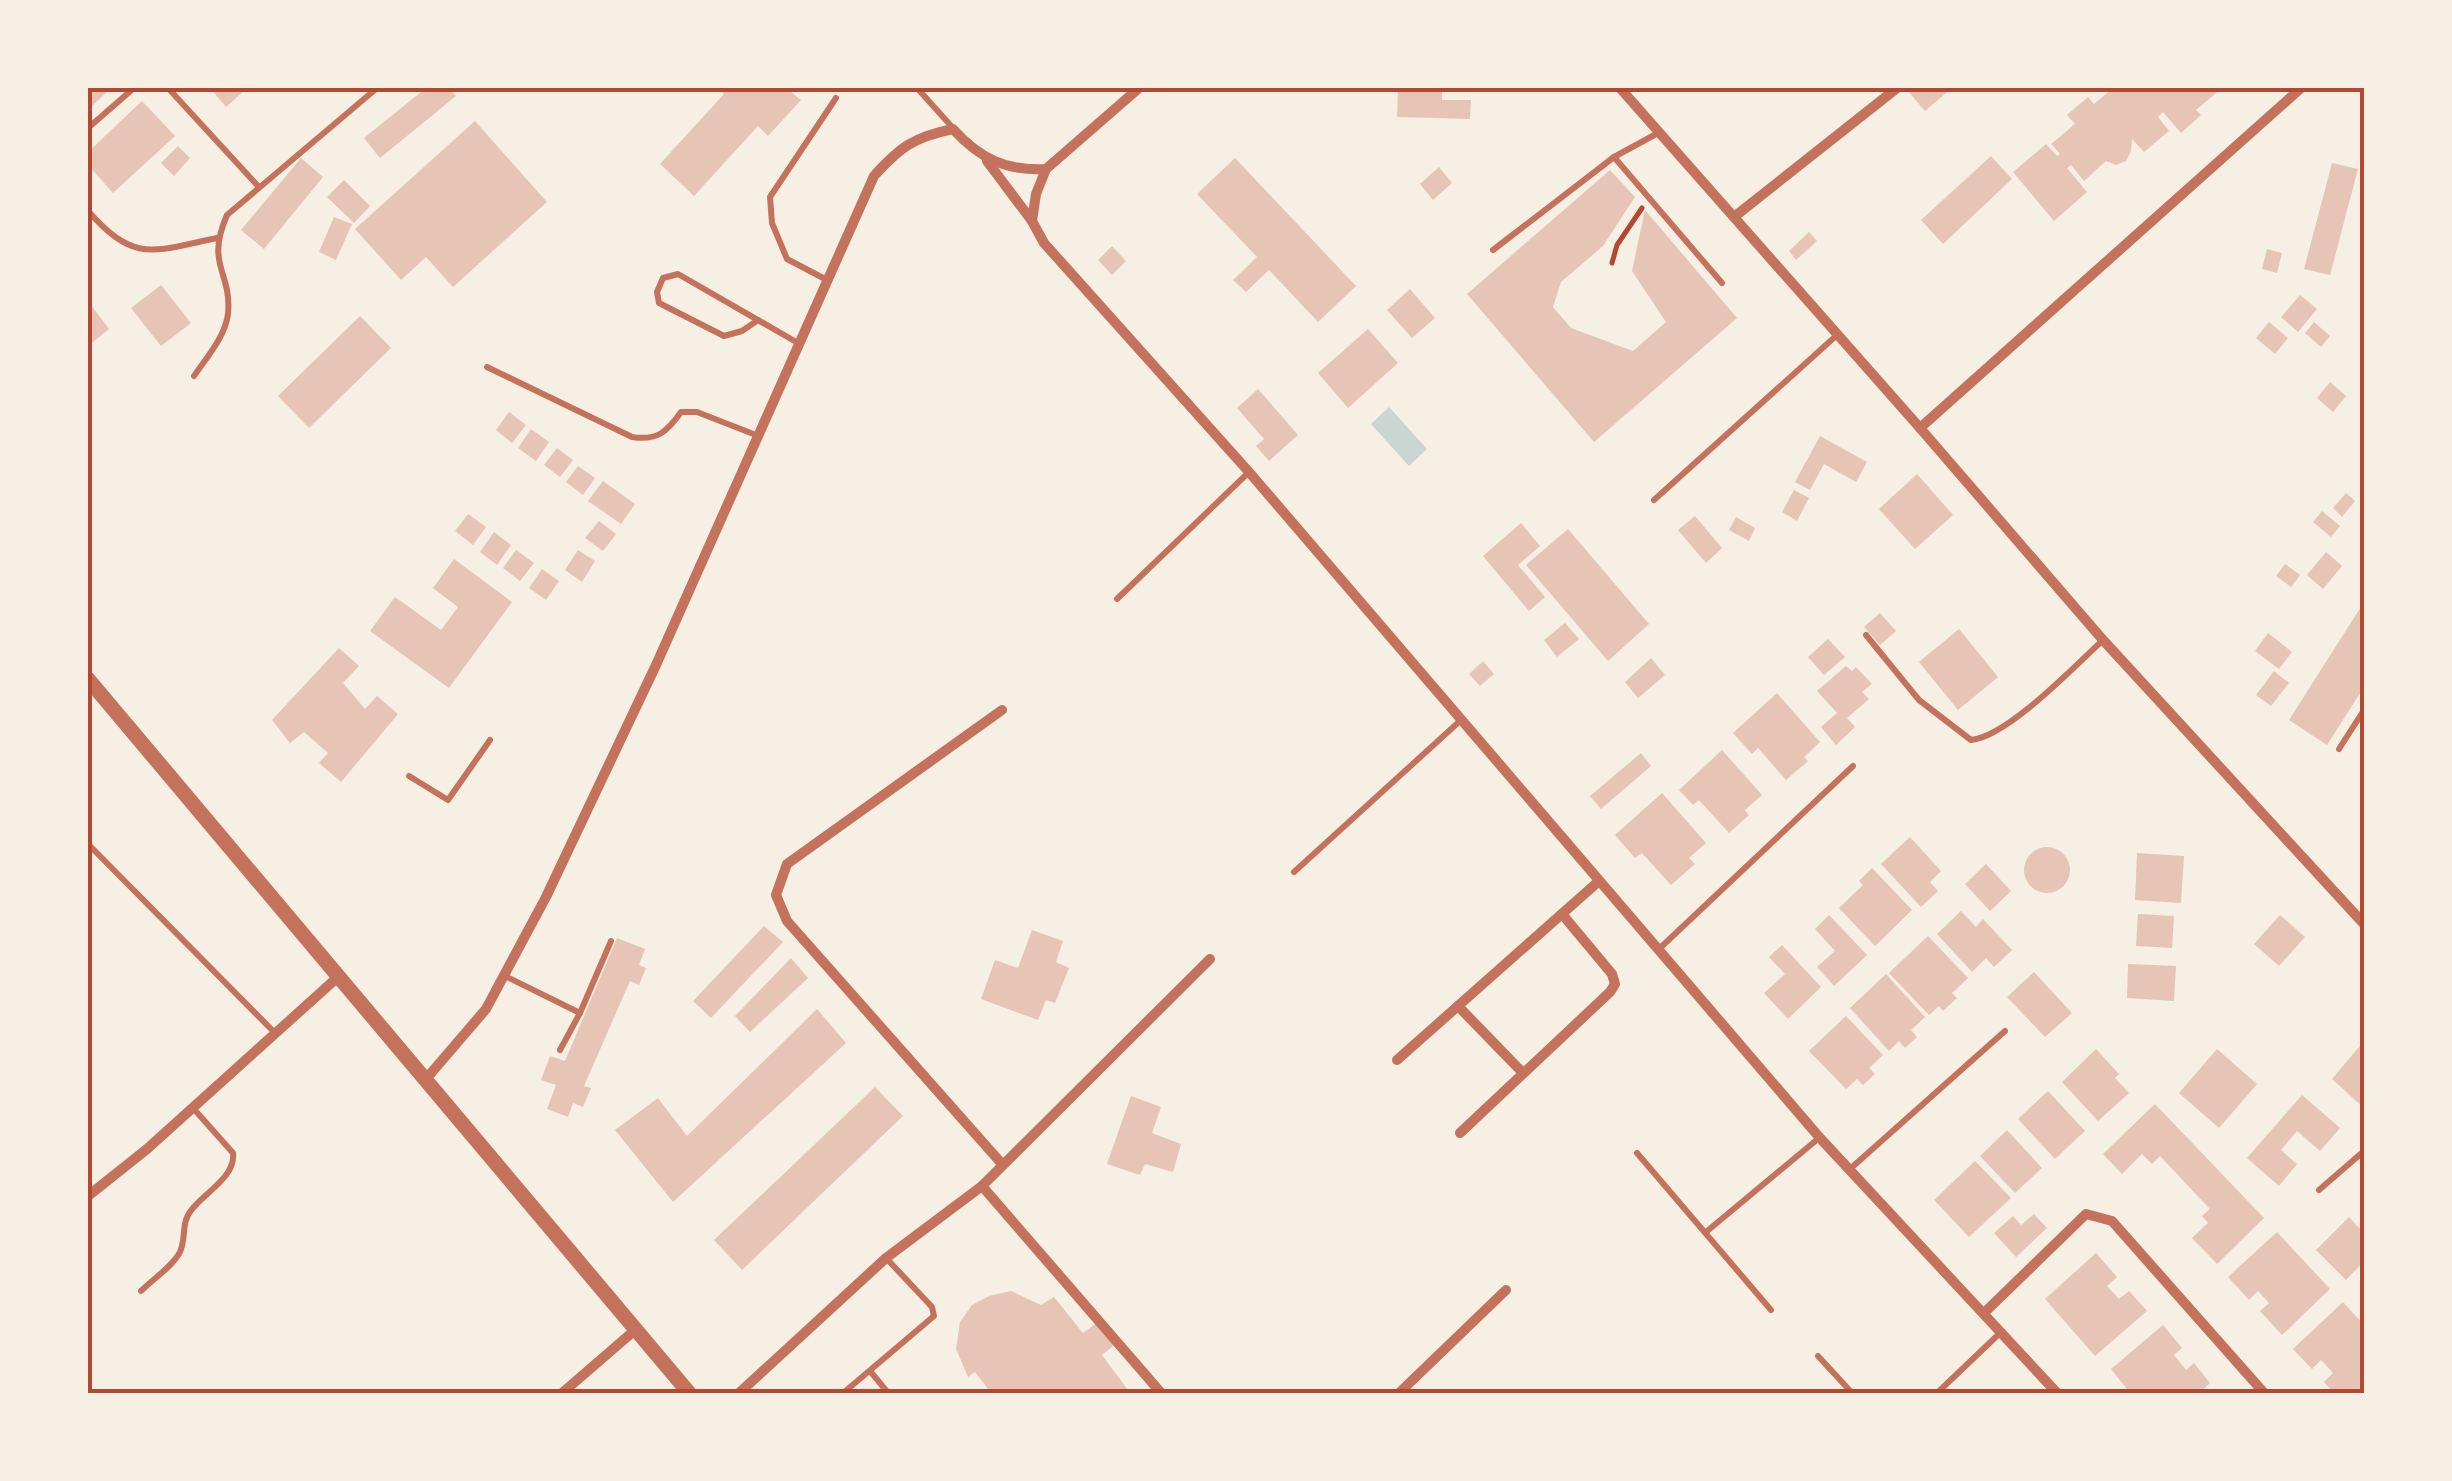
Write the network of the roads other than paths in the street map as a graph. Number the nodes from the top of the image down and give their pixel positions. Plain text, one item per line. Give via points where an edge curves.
1 (134, 88) edge
2 (168, 88) edge
3 (377, 88) edge
4 (918, 88) edge
5 (1138, 88) edge
6 (1620, 88) edge
7 (1897, 88) edge
8 (2301, 88) edge
9 (836, 98) dead end
10 (88, 128) edge
11 (953, 129) junction
12 (1660, 132) junction
13 (1614, 157) junction
14 (986, 159) junction
15 (1046, 169) junction
16 (258, 186) junction
17 (88, 211) edge
18 (1734, 217) junction
19 (1032, 221) junction
20 (217, 238) junction
21 (1492, 250) dead end
22 (826, 280) junction
23 (1722, 283) dead end
24 (758, 320) junction
25 (1838, 334) junction
26 (798, 343) junction
27 (487, 366) dead end
28 (194, 376) dead end
29 (1920, 428) junction
30 (756, 435) junction
31 (1248, 472) junction
32 (1654, 500) dead end
33 (1117, 599) dead end
34 (1866, 635) dead end
35 (2103, 640) junction
36 (88, 679) edge
37 (1002, 710) dead end
38 (2364, 710) edge
39 (1461, 720) junction
40 (490, 740) dead end
41 (2340, 750) dead end
42 (1853, 766) dead end
43 (409, 776) dead end
44 (88, 844) edge
45 (1294, 872) dead end
46 (1600, 880) junction
47 (1562, 914) junction
48 (2364, 924) edge
49 (611, 941) dead end
50 (1659, 949) junction
51 (1210, 959) dead end
52 (504, 975) junction
53 (339, 976) junction
54 (1458, 1006) junction
55 (580, 1013) junction
56 (2005, 1031) dead end
57 (276, 1034) junction
58 (560, 1050) dead end
59 (1397, 1060) dead end
60 (1522, 1072) junction
61 (426, 1079) junction
62 (194, 1108) junction
63 (1460, 1134) dead end
64 (1820, 1138) junction
65 (2364, 1150) edge
66 (1637, 1154) dead end
67 (1002, 1164) junction
68 (1850, 1169) junction
69 (982, 1186) junction
70 (2318, 1190) dead end
71 (88, 1196) edge
72 (1705, 1232) junction
73 (886, 1258) junction
74 (1506, 1290) dead end
75 (142, 1291) dead end
76 (1771, 1310) dead end
77 (1984, 1313) junction
78 (635, 1330) junction
79 (2001, 1332) junction
80 (1818, 1356) dead end
81 (870, 1370) junction
82 (561, 1394) edge
83 (690, 1394) edge
84 (738, 1394) edge
85 (842, 1394) edge
86 (888, 1394) edge
87 (1162, 1394) edge
88 (1398, 1394) edge
89 (1852, 1394) edge
90 (1936, 1394) edge
91 (2058, 1394) edge
92 (2264, 1394) edge

1 - 10 lane
2 - 16 lane
3 - 16 lane
4 - 11 lane
5 - 15 street
6 - 12 street
7 - 18 street
8 - 29 street
9 - 22 lane via 770,197 772,224 787,259
11 - 14 street
11 - 22 street via 923,135 874,176
12 - 13 lane
12 - 18 street
13 - 21 lane
13 - 23 lane
14 - 15 street
14 - 19 street
15 - 19 street
16 - 20 lane via 227,215
17 - 20 lane via 131,248
18 - 25 street
19 - 31 street via 1044,243
20 - 28 lane via 228,317
22 - 26 street
24 - 24 lane via 678,274 663,278 659,303 724,336
24 - 26 lane
25 - 29 street
25 - 32 lane
26 - 30 street
27 - 30 lane via 632,437 662,435 681,412
29 - 35 street
30 - 52 street via 656,665
31 - 33 lane
31 - 39 street
34 - 35 lane via 1919,700 1971,740 2011,722
35 - 48 street
36 - 53 street
37 - 67 street via 787,864 776,895 787,921
38 - 41 lane
39 - 45 lane
39 - 46 street
40 - 43 lane via 448,800
42 - 50 lane
44 - 57 lane
46 - 47 street
46 - 50 street
47 - 54 street
47 - 60 street via 1614,984
49 - 55 lane
50 - 64 street
51 - 67 street
52 - 55 lane
52 - 61 street via 486,1009
53 - 57 street
53 - 61 street
54 - 59 street
54 - 60 street
55 - 58 lane
56 - 68 lane
57 - 62 street
60 - 63 street
61 - 78 street
62 - 71 street
62 - 75 lane via 234,1162 190,1210 177,1256
64 - 68 street
64 - 72 lane
65 - 70 lane
66 - 72 lane
67 - 69 street
68 - 77 street
69 - 73 street
69 - 87 street
72 - 76 lane
73 - 81 lane via 934,1316
73 - 84 street
74 - 88 street
77 - 79 street
77 - 92 street via 2086,1214 2100,1216 2112,1221
78 - 82 street
78 - 83 street
79 - 90 lane
79 - 91 street
80 - 89 lane
81 - 85 lane
81 - 86 lane

